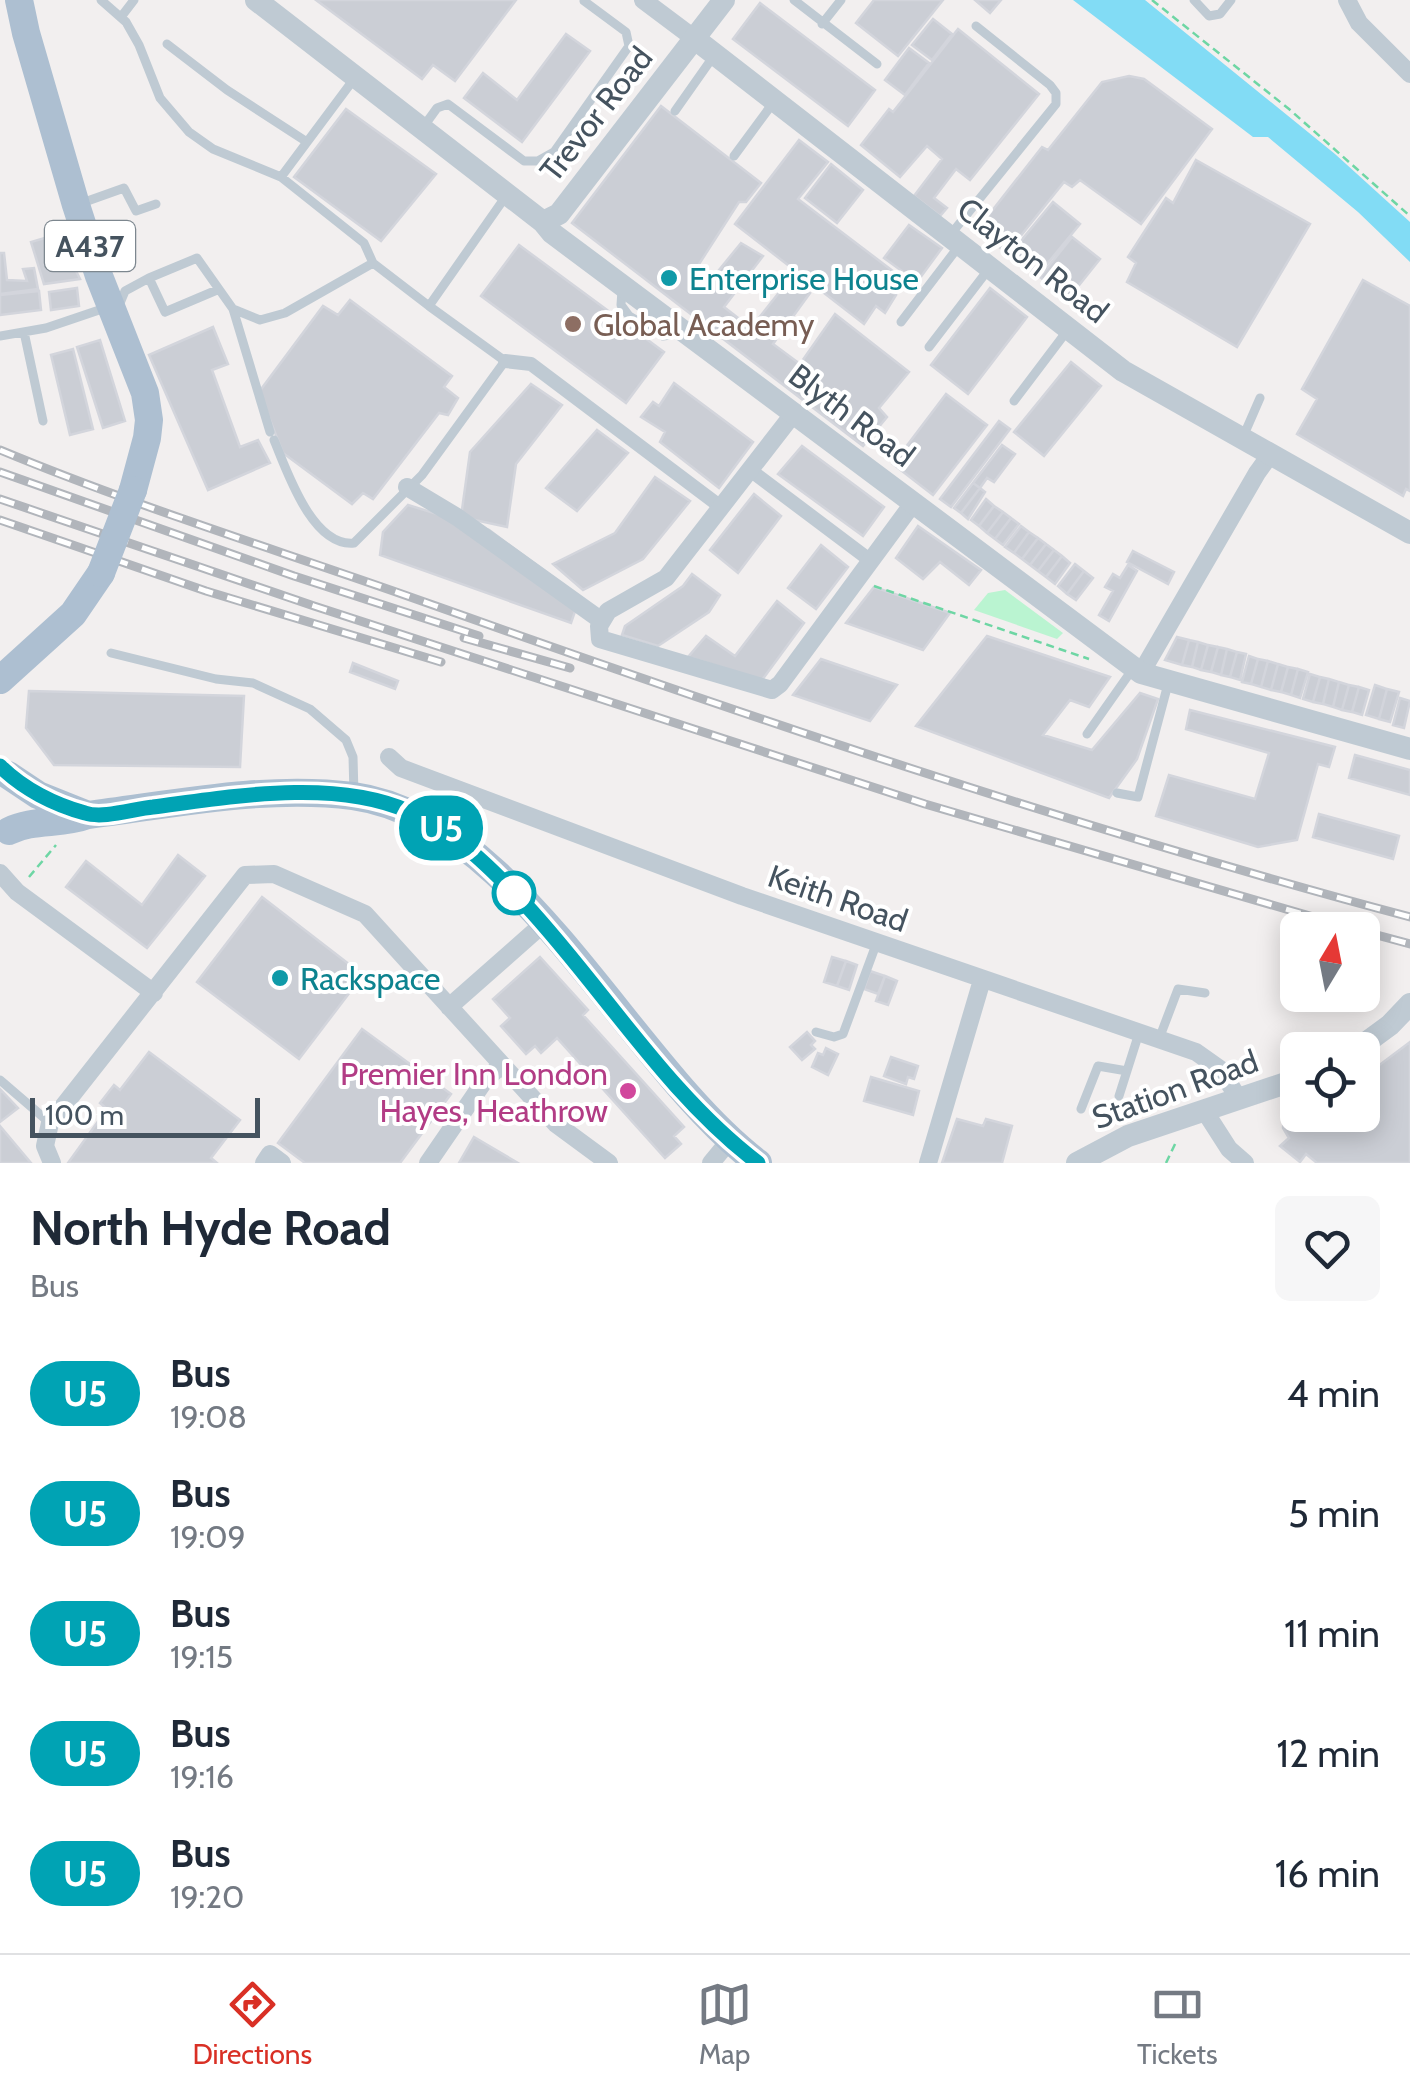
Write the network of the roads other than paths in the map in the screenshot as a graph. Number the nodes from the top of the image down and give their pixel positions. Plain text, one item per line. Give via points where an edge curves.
1 (19, 0) edge
2 (101, 0) edge
3 (134, 0) edge
4 (256, 0) edge
5 (643, 0) edge
6 (724, 0) edge
7 (794, 0) edge
8 (840, 0) edge
9 (1194, 0) edge
10 (1230, 0) edge
11 (1347, 0) edge
12 (584, 2) edge
13 (122, 17) junction
14 (822, 24) junction
15 (976, 26) dead end
16 (695, 39) junction
17 (168, 44) dead end
18 (715, 55) junction
19 (877, 64) dead end
20 (1410, 74) edge
21 (355, 78) junction
22 (774, 101) junction
23 (675, 111) dead end
24 (422, 129) junction
25 (307, 142) junction
26 (734, 156) dead end
27 (281, 177) junction
28 (506, 196) junction
29 (156, 204) dead end
30 (76, 205) junction
31 (542, 222) junction
32 (954, 241) junction
33 (373, 263) junction
34 (990, 268) junction
35 (149, 278) junction
36 (218, 290) junction
37 (113, 298) junction
38 (429, 306) junction
39 (233, 308) junction
40 (902, 322) dead end
41 (1069, 329) junction
42 (24, 332) junction
43 (0, 336) edge
44 (929, 348) dead end
45 (505, 361) junction
46 (1260, 398) dead end
47 (1014, 401) dead end
48 (794, 413) junction
49 (43, 421) dead end
50 (1242, 439) junction
51 (1270, 456) junction
52 (750, 470) junction
53 (407, 487) junction
54 (914, 502) junction
55 (722, 507) junction
56 (1410, 533) edge
57 (871, 561) junction
58 (602, 621) junction
59 (110, 653) dead end
60 (1138, 670) junction
61 (0, 680) edge
62 (1169, 681) junction
63 (1086, 734) dead end
64 (1410, 750) edge
65 (395, 769) dead end
66 (4, 771) edge
67 (1117, 793) dead end
68 (354, 796) junction
69 (88, 815) junction
70 (4, 835) edge
71 (0, 874) edge
72 (14, 888) edge
73 (543, 924) junction
74 (877, 942) junction
75 (982, 980) junction
76 (154, 992) junction
77 (1205, 993) dead end
78 (1410, 1004) edge
79 (449, 1006) junction
80 (816, 1032) dead end
81 (1378, 1032) edge
82 (1139, 1033) junction
83 (1158, 1038) junction
84 (500, 1066) junction
85 (1127, 1071) junction
86 (0, 1080) edge
87 (1280, 1085) edge
88 (1120, 1096) dead end
89 (1239, 1099) junction
90 (1081, 1108) dead end
91 (1204, 1110) junction
92 (50, 1123) junction
93 (730, 1140) junction
94 (52, 1163) edge
95 (264, 1163) edge
96 (282, 1163) edge
97 (428, 1163) edge
98 (609, 1163) edge
99 (711, 1163) edge
100 (758, 1163) edge
101 (928, 1163) edge
102 (1077, 1163) edge
103 (1245, 1163) edge

1 - 30 main road, A437
2 - 13 lane
3 - 13 lane
4 - 21 street, Blyth Road
5 - 16 street, Clayton Road
6 - 16 street, Trevor Road
7 - 14 lane
8 - 14 lane
9 - 10 lane via 1209,16 1220,14
11 - 20 street via 1359,23
12 - 24 lane via 626,32 630,46 546,158 524,161 448,104
13 - 27 lane via 160,98 188,132
14 - 19 lane
15 - 32 lane via 1050,84 1056,104
16 - 18 street, Clayton Road
16 - 31 street, Trevor Road via 559,214
17 - 25 lane
18 - 22 street, Clayton Road
18 - 23 lane
21 - 24 street, Blyth Road
21 - 25 lane
22 - 26 lane
22 - 32 street, Clayton Road
24 - 28 street, Blyth Road
25 - 27 lane
27 - 33 lane via 364,243
28 - 31 street, Blyth Road
28 - 38 lane
29 - 30 lane via 136,210 124,188
30 - 37 main road, A437
31 - 48 street, Blyth Road
32 - 34 street, Clayton Road
32 - 40 lane
33 - 38 lane
33 - 39 lane via 284,313 260,320
34 - 41 street, Clayton Road
34 - 44 lane
35 - 36 lane via 197,258
35 - 36 lane via 164,312
35 - 37 lane
36 - 39 lane
37 - 42 lane
37 - 61 main road, A437, bridge via 148,420 144,456 100,573 73,614
38 - 45 lane
39 - 53 lane via 272,436 306,514 343,543 354,543
41 - 47 lane
41 - 50 street, Clayton Road via 1123,371
42 - 43 lane
42 - 49 lane
45 - 53 lane
45 - 55 street via 531,364
46 - 50 lane
48 - 52 street
48 - 54 street, Blyth Road
50 - 51 street, Clayton Road
51 - 56 street, Clayton Road
51 - 60 street
52 - 55 street
52 - 57 street
53 - 58 street
54 - 57 street
54 - 60 street, Blyth Road
55 - 58 street via 666,578
57 - 58 street via 772,690 600,638
59 - 68 lane via 252,683 310,709 346,740
60 - 62 street, Blyth Road
60 - 63 lane
62 - 64 street, Blyth Road
62 - 67 lane via 1138,797
65 - 74 street, Keith Road
66 - 69 main road
66 - 70 main road via 16,790
68 - 69 main road via 244,796
68 - 73 main road via 405,809 444,830 494,870
69 - 70 main road via 20,825
71 - 72 street
72 - 76 street
73 - 79 street
73 - 93 main road
74 - 75 street, Keith Road
74 - 80 lane via 843,1034
75 - 82 street, Keith Road
75 - 101 street
76 - 79 street via 245,875 274,874 365,914
76 - 92 street
77 - 83 lane via 1178,988
78 - 81 street
79 - 84 street
82 - 83 street, Keith Road
82 - 85 lane
83 - 89 street, Keith Road via 1220,1068
84 - 97 street
84 - 98 street via 556,1124
85 - 88 lane
85 - 90 lane via 1098,1066
86 - 92 lane
87 - 89 street, Station Road
89 - 91 street, Station Road
91 - 102 street, Station Road via 1128,1136
91 - 103 street
92 - 94 street via 45,1146
93 - 99 street
93 - 100 main road
95 - 96 street via 270,1154

